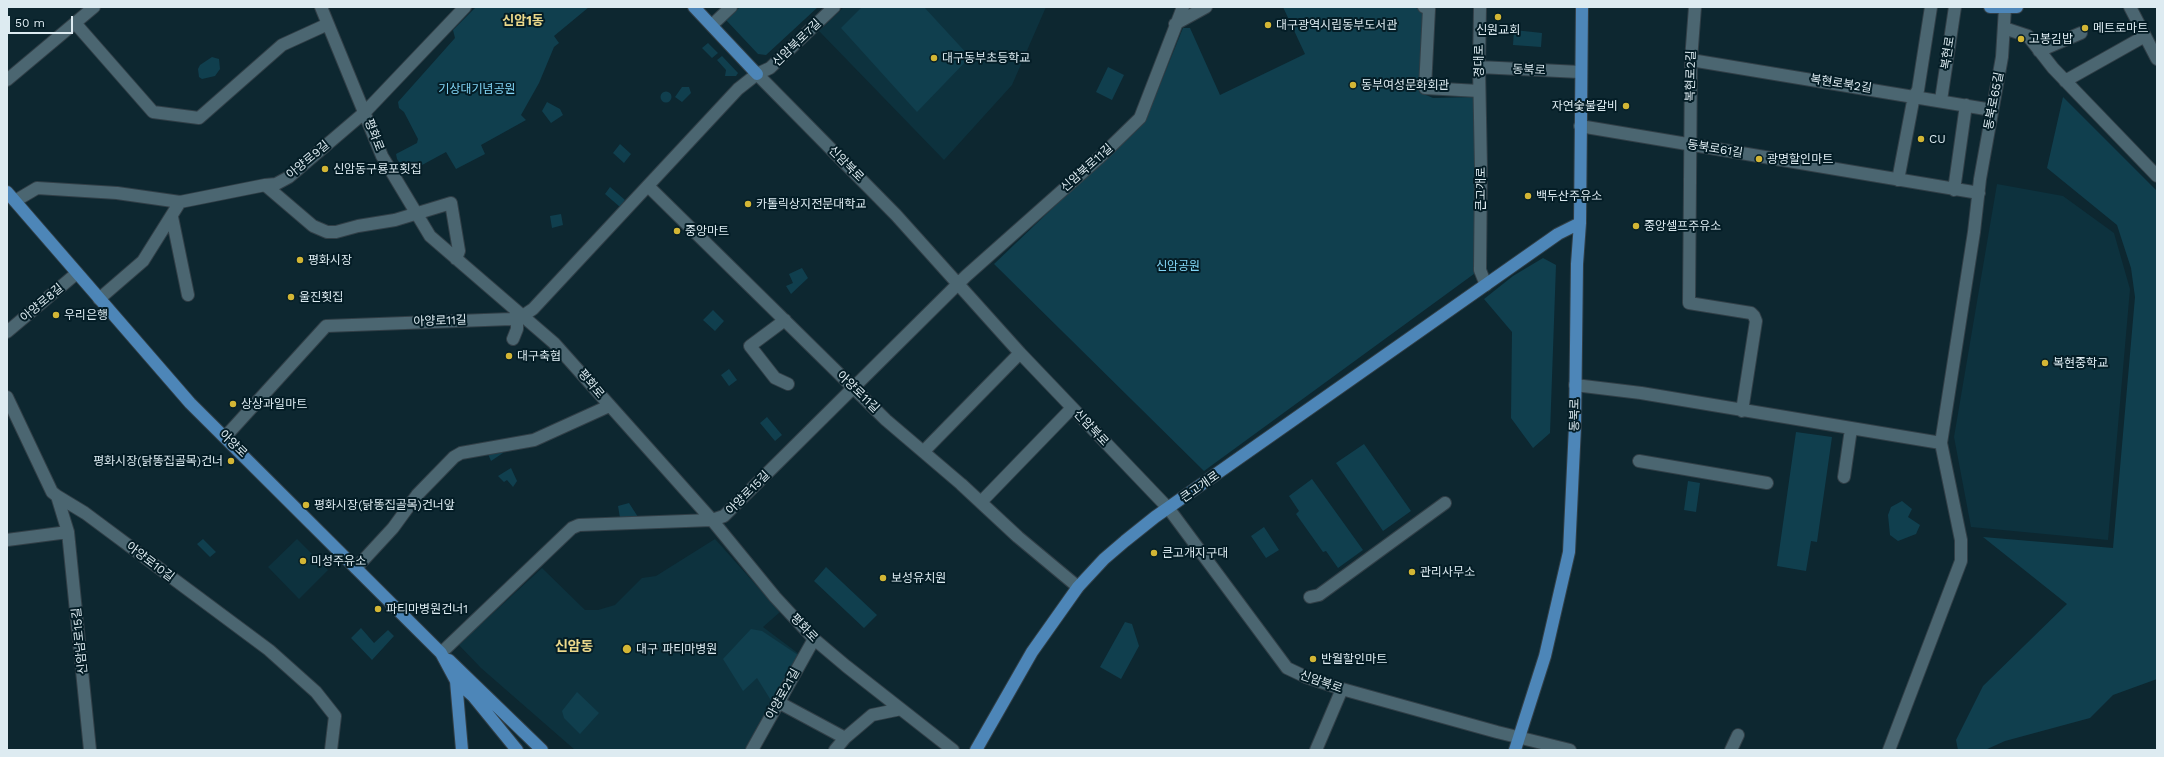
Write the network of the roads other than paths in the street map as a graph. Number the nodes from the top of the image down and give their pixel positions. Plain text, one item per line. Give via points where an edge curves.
1 (94, 7) edge
2 (321, 7) edge
3 (465, 7) edge
4 (694, 7) edge
5 (731, 7) edge
6 (834, 7) edge
7 (1183, 7) edge
8 (1206, 7) edge
9 (1480, 7) edge
10 (1582, 7) edge
11 (1695, 7) edge
12 (1931, 7) edge
13 (1955, 7) edge
14 (1990, 7) edge
15 (2130, 7) edge
16 (1427, 8) edge
17 (2011, 8) edge
18 (75, 23) junction
19 (328, 24) junction
20 (1175, 24) junction
21 (712, 25) junction
22 (2004, 28) junction
23 (2081, 33) dead end
24 (2145, 36) junction
25 (2039, 51) junction
26 (2157, 59) edge
27 (1691, 60) junction
28 (1479, 67) junction
29 (1580, 72) junction
30 (757, 74) junction
31 (7, 80) edge
32 (2065, 81) junction
33 (1479, 91) junction
34 (1914, 96) junction
35 (1941, 100) junction
36 (1966, 105) junction
37 (1992, 110) junction
38 (365, 112) junction
39 (1580, 126) junction
40 (1690, 146) junction
41 (2157, 176) edge
42 (1898, 180) junction
43 (265, 185) junction
44 (648, 186) junction
45 (1954, 190) junction
46 (1979, 193) junction
47 (11, 196) edge
48 (180, 202) junction
49 (417, 212) junction
50 (172, 217) junction
51 (1580, 223) junction
52 (456, 259) junction
53 (77, 273) junction
54 (959, 285) junction
55 (1486, 285) junction
56 (188, 295) dead end
57 (99, 299) junction
58 (521, 316) junction
59 (785, 320) junction
60 (7, 332) edge
61 (513, 339) dead end
62 (1020, 353) junction
63 (788, 384) dead end
64 (1575, 385) junction
65 (853, 388) junction
66 (7, 397) edge
67 (610, 406) junction
68 (1072, 408) junction
69 (1742, 411) junction
70 (1851, 429) junction
71 (225, 437) junction
72 (1941, 443) junction
73 (924, 450) junction
74 (1639, 462) dead end
75 (1844, 477) dead end
76 (1768, 483) dead end
77 (57, 496) junction
78 (980, 502) junction
79 (1445, 503) dead end
80 (1169, 509) junction
81 (712, 520) junction
82 (68, 532) junction
83 (7, 540) edge
84 (356, 568) junction
85 (1078, 587) junction
86 (1310, 597) dead end
87 (814, 639) junction
88 (441, 653) junction
89 (456, 681) junction
90 (1342, 690) junction
91 (778, 702) junction
92 (901, 709) junction
93 (505, 715) junction
94 (461, 731) junction
95 (1738, 735) dead end
96 (1519, 736) junction
97 (845, 738) junction
98 (513, 748) edge
99 (90, 750) edge
100 (331, 750) edge
101 (454, 750) edge
102 (462, 750) edge
103 (542, 750) edge
104 (752, 750) edge
105 (835, 750) edge
106 (953, 750) edge
107 (976, 750) edge
108 (1316, 750) edge
109 (1515, 750) edge
110 (1570, 750) edge
111 (1731, 750) edge
112 (1889, 750) edge

1 - 18 street
2 - 19 street, 평화로
3 - 38 street, 아양로9길
4 - 21 main road, 신암북로
5 - 21 street
6 - 30 street, 신암북로7길 via 770,68
7 - 20 street, 신암북로11길
8 - 20 street
9 - 28 street, 경대로
10 - 29 main road, 동북로
11 - 27 street, 복현로2길
12 - 34 street, 복현로 via 1918,90
13 - 35 street, 복현로
14 - 17 main road
15 - 24 street
16 - 33 street via 1425,88
17 - 22 street, 동북로65길
18 - 19 street via 153,112 198,118 282,45
18 - 31 street
19 - 38 street, 평화로
20 - 54 street, 신암북로11길 via 1140,118
21 - 30 main road, 신암북로
22 - 25 street via 2028,36
22 - 37 street, 동북로65길 via 2002,57
23 - 25 street
24 - 26 street
24 - 32 street
25 - 32 street
27 - 34 street, 복현로북2길
27 - 40 street, 복현로2길
28 - 29 street, 동북로
28 - 33 street, 경대로
29 - 39 main road, 동북로
30 - 44 street via 738,89
30 - 54 street, 신암북로 via 896,215
32 - 41 street
33 - 55 street, 큰고개로 via 1480,270
34 - 35 street, 복현로북2길
34 - 42 street
35 - 36 street, 복현로북2길
36 - 37 street, 복현로북2길
36 - 45 street
37 - 46 street, 동북로65길
38 - 43 street, 아양로9길 via 289,177 276,184
38 - 49 street, 평화로 via 382,156
39 - 40 street, 동북로61길
39 - 51 main road, 동북로
40 - 42 street, 동북로61길 via 1790,160
40 - 69 street, 복현로2길 via 1689,303 1751,313 1754,316 1756,321
42 - 45 street, 동북로61길
43 - 48 street, 아양로9길
43 - 49 street via 302,218 327,232 396,220
44 - 58 street via 555,288 533,309
44 - 59 street, 아양로11길
45 - 46 street, 동북로61길
46 - 72 street, 동북로65길
47 - 48 street, 아양로 via 37,188 117,193
47 - 53 main road, 아양로
48 - 50 street
49 - 52 street, 평화로 via 430,236
49 - 52 street via 451,203 459,251
50 - 56 street
50 - 57 street via 143,260
51 - 55 main road, 큰고개로 via 1558,234
51 - 64 main road, 동북로
52 - 58 street, 평화로
53 - 57 main road, 아양로
53 - 60 street, 아양로8길
54 - 62 street, 신암북로
54 - 65 street, 아양로15길
55 - 80 main road, 큰고개로
57 - 71 main road, 아양로 via 190,403
58 - 61 street
58 - 67 street, 평화로 via 554,342
58 - 71 street, 아양로11길 via 326,326
59 - 63 street via 750,346 775,378
59 - 65 street, 아양로11길
62 - 68 street, 신암북로
62 - 73 street
64 - 69 street via 1641,393
64 - 96 main road, 동북로 via 1573,505 1569,552 1545,656
65 - 73 street, 아양로11길 via 886,420
65 - 81 street, 아양로15길 via 724,516
66 - 77 street, 신암남로15길 via 52,492
67 - 81 street, 평화로
67 - 84 street via 534,440 461,453 454,457 417,495 393,528
68 - 78 street
68 - 80 street, 신암북로
69 - 70 street
70 - 72 street
70 - 75 street
71 - 84 main road, 아양로
72 - 112 street via 1961,540 1961,561
73 - 78 street, 아양로11길
74 - 76 street
77 - 82 street, 신암남로15길
77 - 100 street, 아양로10길 via 85,513 242,630 316,692 335,716
78 - 85 street, 아양로11길 via 1018,538
79 - 86 street via 1319,595
80 - 85 main road, 큰고개로 via 1125,540
80 - 90 street, 신암북로 via 1287,668
81 - 87 street, 평화로 via 751,569
81 - 88 street, 아양로15길 via 579,525 572,528
82 - 83 street
82 - 99 street, 신암남로15길
84 - 88 main road, 아양로
85 - 107 main road, 큰고개로 via 1028,658
87 - 91 street, 아양로21길
87 - 92 street, 평화로
88 - 89 main road, 아양로
88 - 93 main road
89 - 94 main road
89 - 98 main road via 473,696
90 - 96 street, 신암북로
90 - 108 street
91 - 97 street
91 - 104 street, 아양로21길
92 - 97 street via 872,715
92 - 106 street, 평화로
93 - 98 main road
93 - 103 main road
94 - 101 main road
94 - 102 main road
95 - 111 street
96 - 109 main road, 동북로
96 - 110 street, 신암북로
97 - 105 street

